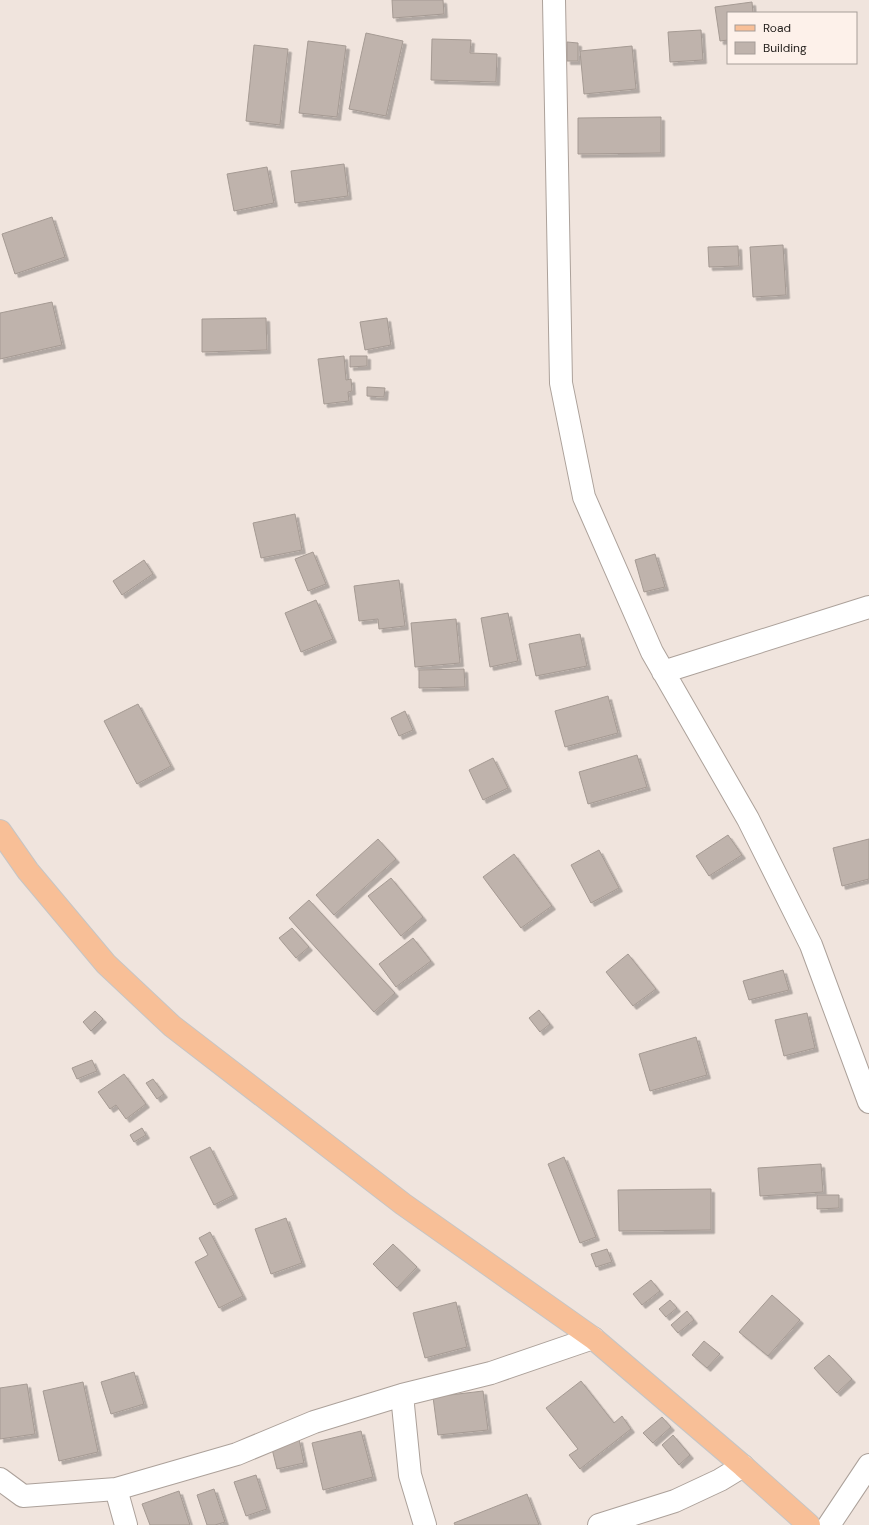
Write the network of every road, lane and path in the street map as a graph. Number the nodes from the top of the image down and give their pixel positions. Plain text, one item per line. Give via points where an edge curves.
1 (554, 0) edge
2 (869, 607) edge
3 (664, 672) junction
4 (0, 831) edge
5 (869, 1102) edge
6 (593, 1338) junction
7 (402, 1396) junction
8 (869, 1465) edge
9 (743, 1466) junction
10 (0, 1479) edge
11 (116, 1489) junction
12 (126, 1525) edge
13 (425, 1525) edge
14 (599, 1525) edge
15 (809, 1525) edge
16 (829, 1525) edge

1 - 3 street via 561,383 584,497 652,652
2 - 3 street
3 - 5 street via 748,819 811,945
4 - 6 main road via 28,871 106,964 172,1026 403,1204
6 - 7 street via 491,1373
6 - 9 main road
7 - 11 street via 314,1422 237,1454
7 - 13 street via 410,1475
8 - 16 street
9 - 14 street via 675,1501
9 - 15 main road
10 - 11 street via 23,1496
11 - 12 street

